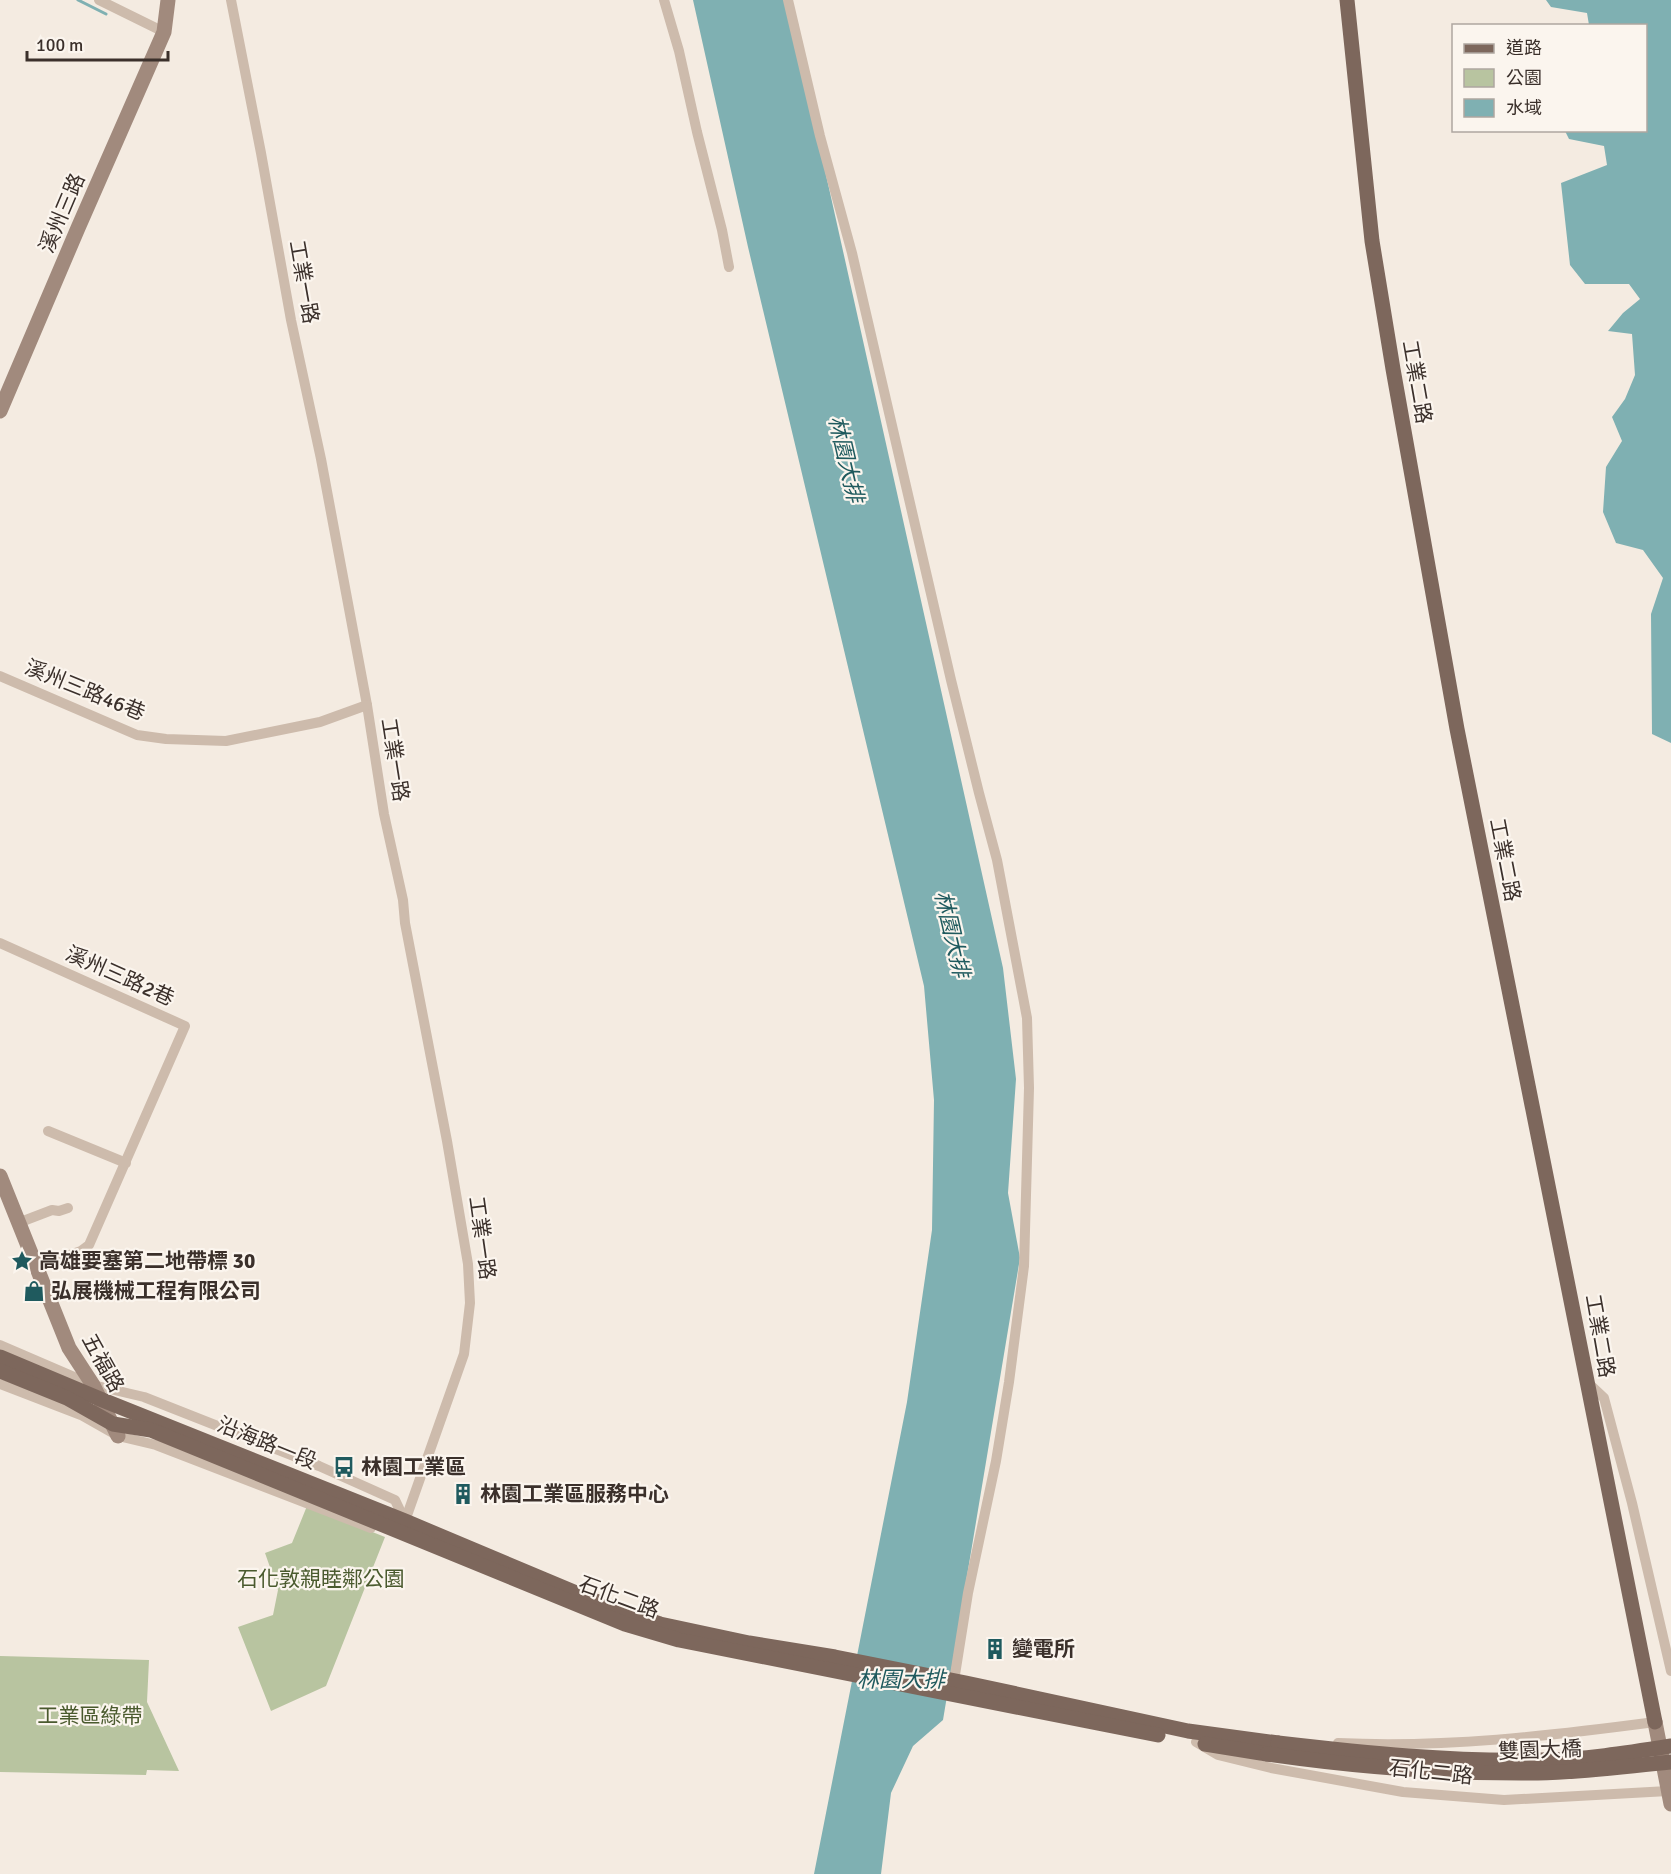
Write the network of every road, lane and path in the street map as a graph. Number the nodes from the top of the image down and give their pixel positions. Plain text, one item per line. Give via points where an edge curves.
1 (99, 0) edge
2 (168, 0) edge
3 (231, 0) edge
4 (664, 0) edge
5 (788, 0) edge
6 (1347, 0) edge
7 (164, 32) junction
8 (729, 267) dead end
9 (0, 411) edge
10 (0, 676) edge
11 (367, 705) junction
12 (0, 943) edge
13 (48, 1131) dead end
14 (126, 1163) junction
15 (0, 1176) edge
16 (68, 1208) dead end
17 (18, 1223) junction
18 (36, 1267) junction
19 (0, 1345) edge
20 (0, 1357) edge
21 (0, 1371) edge
22 (1586, 1381) junction
23 (0, 1384) edge
24 (96, 1392) junction
25 (115, 1430) junction
26 (403, 1526) junction
27 (1671, 1671) edge
28 (962, 1687) junction
29 (1654, 1722) junction
30 (1192, 1737) junction
31 (1671, 1746) edge
32 (1273, 1749) junction
33 (1671, 1762) edge
34 (1670, 1798) edge

1 - 7 street
2 - 7 street, 溪州三路
3 - 11 street, 工業一路
4 - 8 street
5 - 28 street via 997,860 1027,1018 1024,1266 998,1450 968,1593
6 - 22 main road, 工業二路 via 1372,241 1393,369 1457,729
7 - 9 street, 溪州三路
10 - 11 street, 溪州三路46巷 via 137,735 166,739 226,741 320,722
11 - 26 street, 工業一路 via 447,1141 468,1264 470,1303 465,1354
12 - 14 street, 溪州三路2巷 via 185,1026
13 - 14 street
14 - 18 street via 89,1245
15 - 17 street, 五福路
16 - 17 street
17 - 18 street, 五福路
18 - 24 street, 五福路 via 69,1348
19 - 24 street, 沿海路一段
20 - 24 main road, 沿海路一段
21 - 25 main road, 沿海路一段 via 67,1398
22 - 27 street via 1604,1398
22 - 29 main road, 工業二路
23 - 25 street, 沿海路一段
24 - 25 street, 五福路
24 - 26 main road, 沿海路一段
25 - 26 main road, 沿海路一段 via 151,1430
26 - 28 main road, 石化二路 via 660,1624 834,1664
28 - 30 main road, 石化二路
29 - 30 street, 石化二路 via 1444,1744 1316,1742 1228,1729
29 - 34 street
30 - 32 main road, 石化二路
30 - 34 street, 石化二路 via 1218,1755 1403,1792 1504,1800
31 - 32 main road, 雙園大橋, bridge via 1541,1760 1451,1760
32 - 33 main road, 雙園大橋, bridge via 1391,1769 1471,1773 1540,1773

